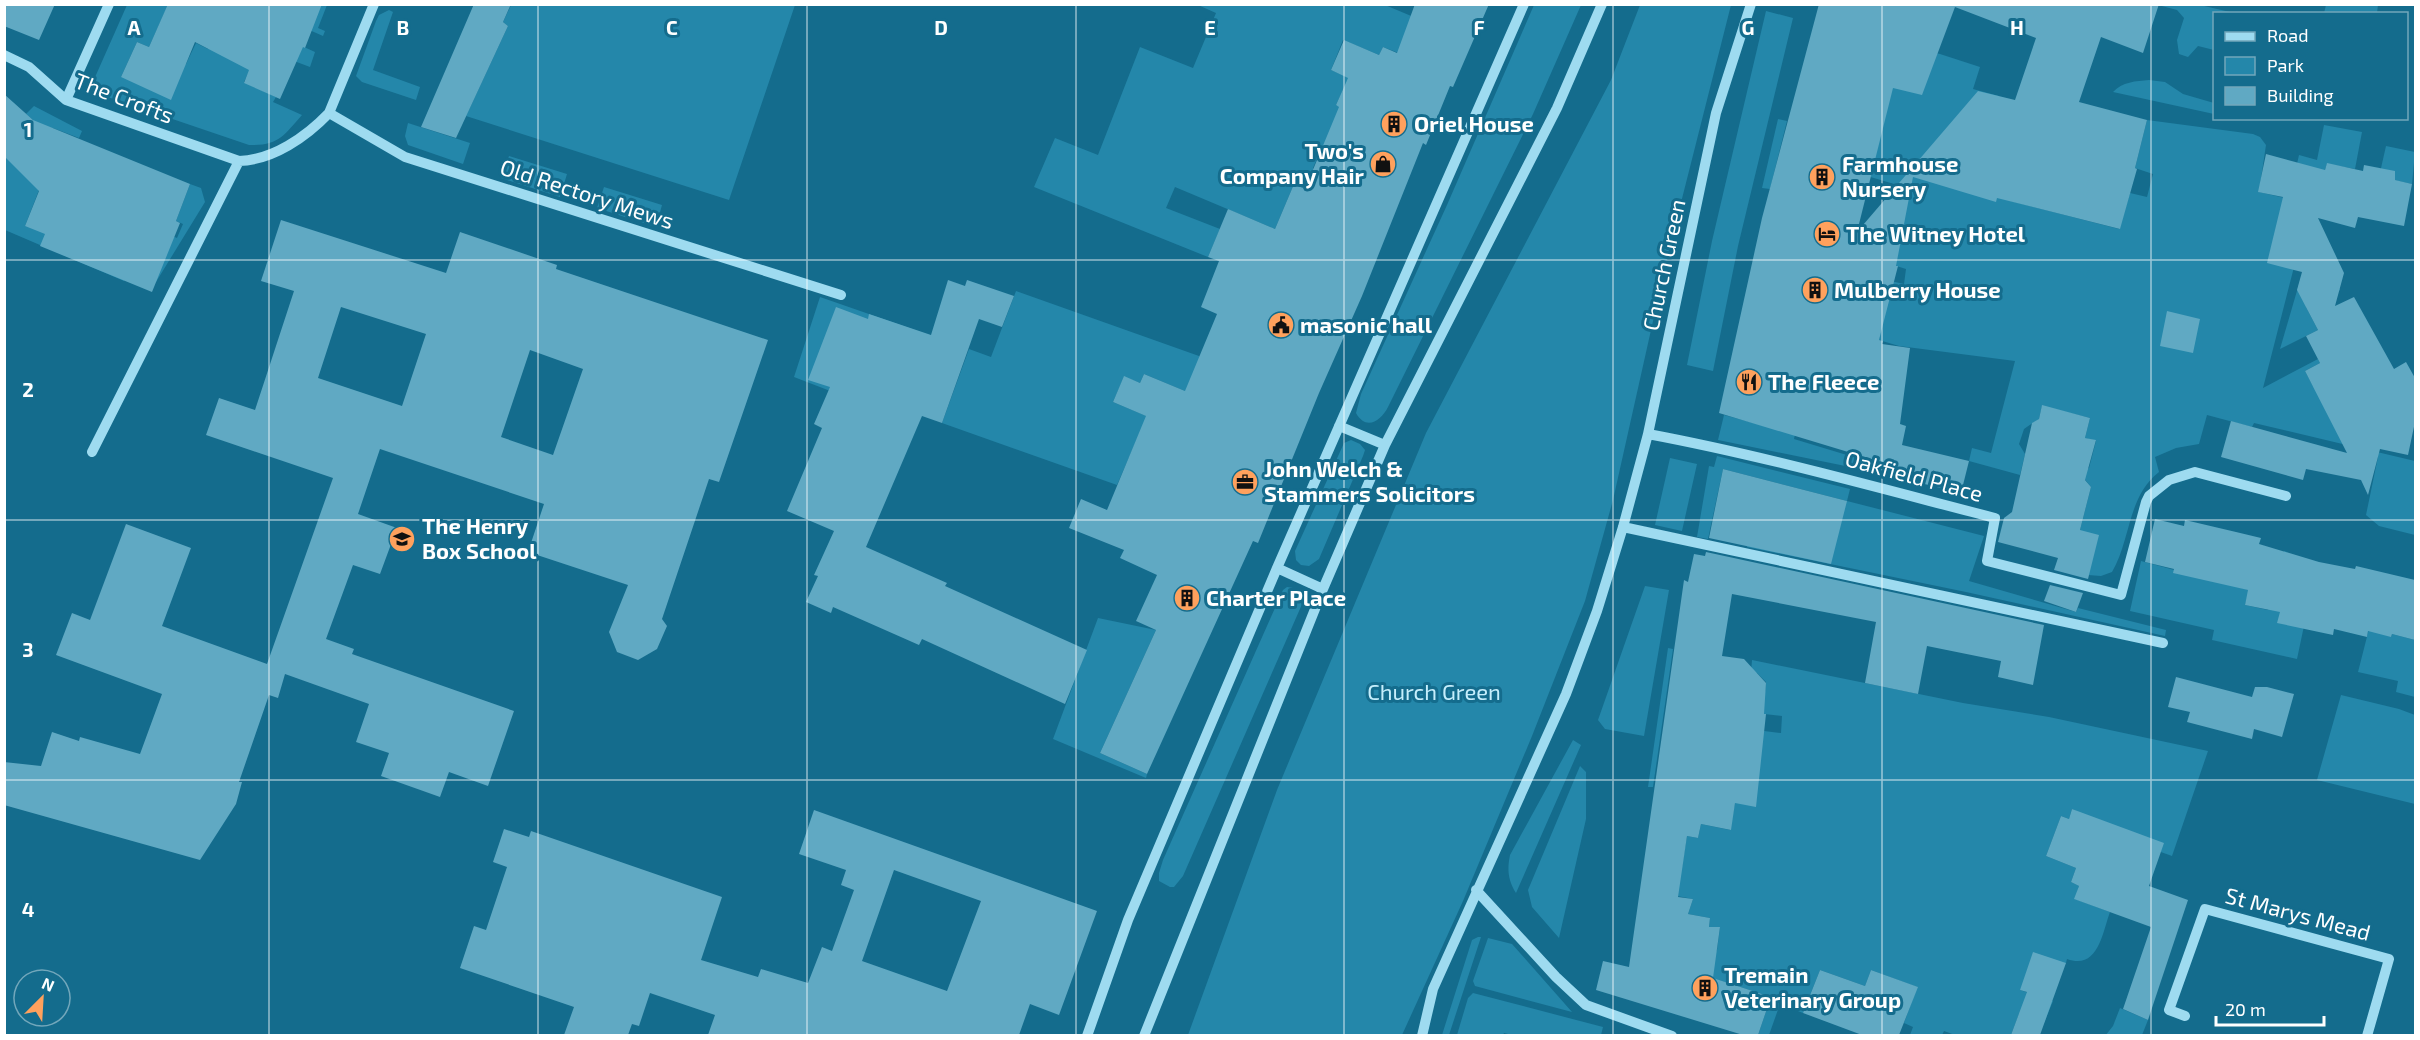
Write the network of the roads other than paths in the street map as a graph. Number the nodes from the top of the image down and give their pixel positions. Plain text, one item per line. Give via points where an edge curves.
1 (109, 4) edge
2 (374, 4) edge
3 (1524, 4) edge
4 (1602, 4) edge
5 (1751, 4) edge
6 (4, 55) edge
7 (66, 100) junction
8 (329, 113) junction
9 (239, 161) junction
10 (841, 295) dead end
11 (1339, 426) junction
12 (1648, 434) junction
13 (1385, 445) junction
14 (92, 452) dead end
15 (2286, 496) dead end
16 (1623, 527) junction
17 (1277, 568) junction
18 (1323, 589) junction
19 (2163, 643) dead end
20 (1476, 890) junction
21 (2185, 1016) dead end
22 (1087, 1035) edge
23 (1144, 1035) edge
24 (1422, 1035) edge
25 (1672, 1035) edge
26 (2367, 1035) edge

1 - 7 street
2 - 8 street
3 - 11 street
4 - 13 street via 1557,108
5 - 12 street, Church Green via 1716,113
6 - 7 street, The Crofts via 29,67
7 - 9 street, The Crofts
8 - 9 street via 291,144 253,161
8 - 10 street, Old Rectory Mews via 405,157
9 - 14 street
11 - 13 street
11 - 17 street
12 - 15 street, Oakfield Place via 1995,518 1987,561 2121,595 2146,502 2169,480 2200,472
12 - 16 street, Church Green
13 - 18 street
16 - 19 street
16 - 20 street, Church Green via 1566,694
17 - 18 street
17 - 22 street via 1128,920
18 - 23 street
20 - 24 street, Church Green via 1433,989
20 - 25 street via 1586,1005
21 - 26 street, St Marys Mead via 2169,1010 2205,909 2389,958

